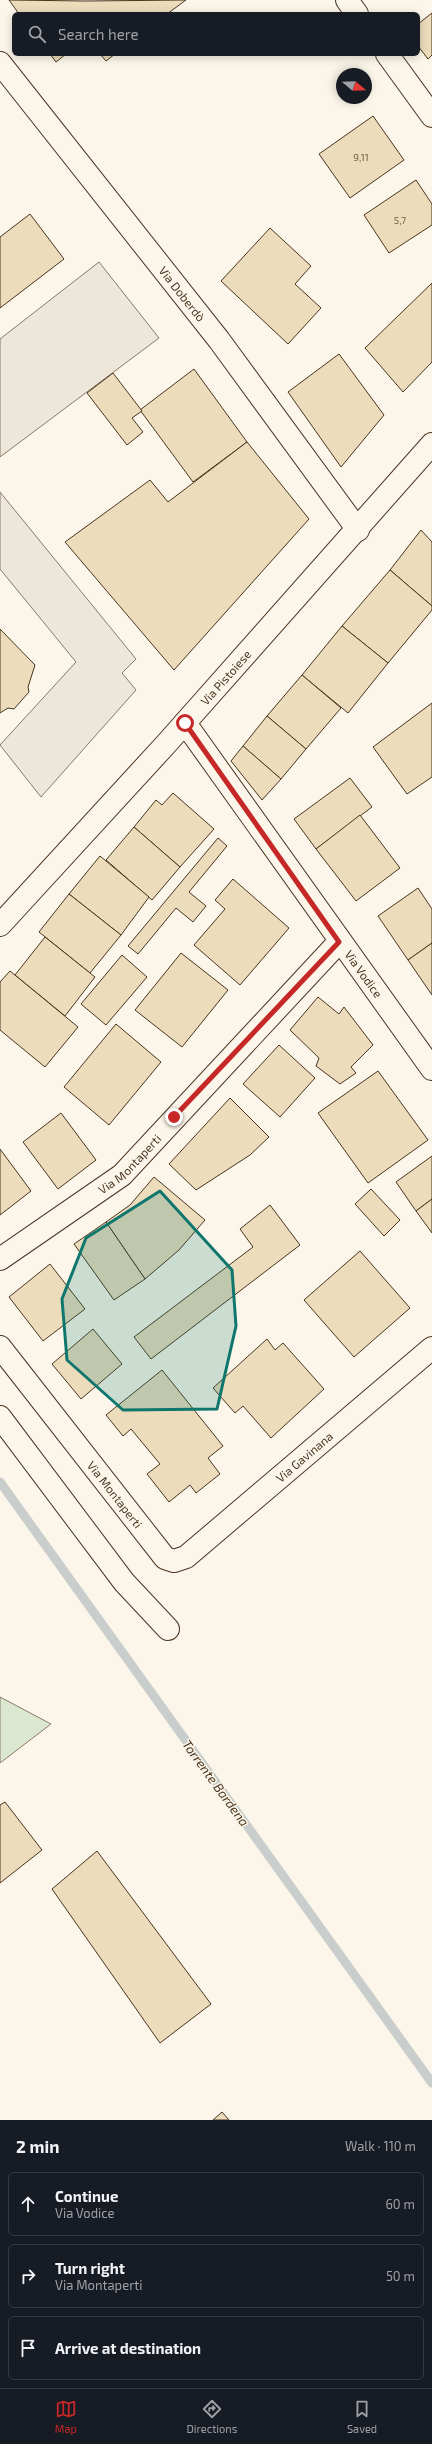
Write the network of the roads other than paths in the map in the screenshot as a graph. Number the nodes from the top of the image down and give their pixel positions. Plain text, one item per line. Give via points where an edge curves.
1 (347, 0) edge
2 (356, 12) edge
3 (388, 56) edge
4 (0, 63) edge
5 (432, 116) edge
6 (432, 444) edge
7 (358, 530) junction
8 (185, 723) junction
9 (0, 925) edge
10 (339, 942) junction
11 (432, 1069) edge
12 (0, 1259) edge
13 (0, 1347) edge
14 (432, 1348) edge
15 (0, 1417) edge
16 (174, 1561) joint
17 (168, 1630) dead end

1 - 2 street
3 - 5 street
4 - 7 street, Via Doberdò via 220,340
6 - 7 street, Via Pistoiese
7 - 8 street, Via Pistoiese
8 - 9 street, Via Pistoiese
8 - 10 street, Via Vodice
10 - 11 street, Via Vodice
10 - 12 street, Via Montaperti via 122,1175
13 - 16 street, Via Montaperti via 165,1558
14 - 16 street, Via Gavinana via 186,1557
15 - 17 street via 124,1582

